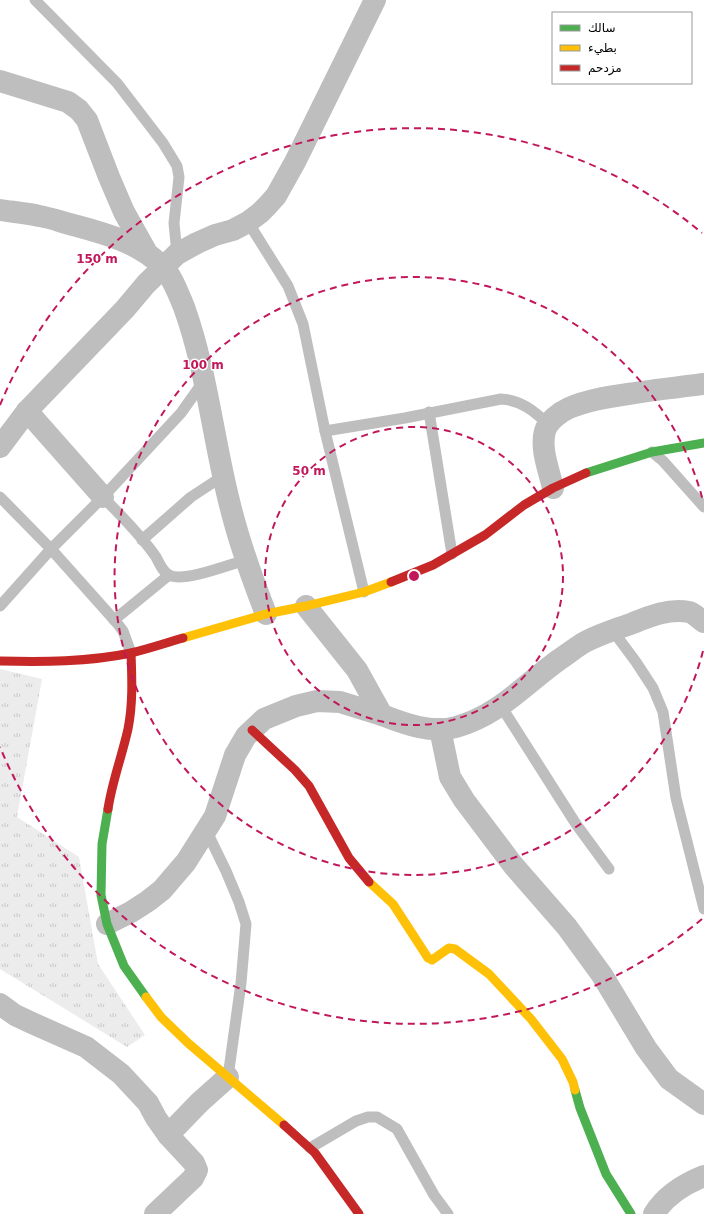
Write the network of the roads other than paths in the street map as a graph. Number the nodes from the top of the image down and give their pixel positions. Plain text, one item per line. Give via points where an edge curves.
1 (35, 0) edge
2 (375, 0) edge
3 (0, 81) edge
4 (0, 210) edge
5 (248, 222) junction
6 (162, 258) junction
7 (204, 381) junction
8 (704, 384) edge
9 (27, 411) junction
10 (429, 412) junction
11 (548, 424) junction
12 (325, 431) junction
13 (704, 443) edge
14 (0, 447) edge
15 (652, 452) junction
16 (223, 476) junction
17 (553, 488) junction
18 (0, 497) edge
19 (103, 497) junction
20 (704, 507) edge
21 (142, 540) junction
22 (50, 549) junction
23 (452, 554) junction
24 (246, 560) junction
25 (169, 575) junction
26 (364, 592) junction
27 (0, 606) edge
28 (306, 606) junction
29 (266, 614) junction
30 (114, 620) junction
31 (704, 622) edge
32 (613, 631) junction
33 (131, 653) junction
34 (0, 660) edge
35 (501, 706) junction
36 (382, 715) junction
37 (252, 730) junction
38 (440, 730) junction
39 (206, 830) junction
40 (609, 869) dead end
41 (704, 909) edge
42 (107, 924) junction
43 (0, 1004) edge
44 (228, 1077) junction
45 (704, 1104) edge
46 (168, 1135) junction
47 (310, 1148) junction
48 (704, 1176) edge
49 (155, 1214) edge
50 (359, 1214) edge
51 (448, 1214) edge
52 (631, 1214) edge
53 (654, 1214) edge

1 - 6 lane via 117,83 163,143 177,166 179,177 174,223
2 - 5 street via 276,196
3 - 6 street via 68,102 79,110 88,120 124,212
4 - 6 street via 40,216 107,234
5 - 6 street
5 - 12 lane via 288,286 303,324
6 - 7 street via 189,321
6 - 9 street via 120,314
7 - 16 street
7 - 19 lane via 181,413
8 - 11 street via 589,401 557,415
9 - 14 street
9 - 19 street
10 - 11 lane via 507,399 528,407
10 - 12 lane
10 - 23 lane
11 - 17 street via 545,430 544,451
12 - 26 lane
13 - 15 street
15 - 17 street via 585,473
15 - 20 lane
16 - 21 lane via 191,497
16 - 24 street
17 - 23 street via 524,505 485,535
18 - 22 lane
19 - 21 lane
19 - 22 lane
21 - 25 lane
22 - 27 lane
22 - 30 lane
23 - 26 street via 433,565
24 - 25 lane via 196,574 177,577
24 - 29 street
25 - 30 lane
26 - 28 street
28 - 29 street
28 - 36 street via 357,670
29 - 33 street
30 - 33 lane via 122,631
31 - 32 street via 690,612 674,611 649,616
32 - 35 street via 585,642 571,651
32 - 41 lane via 653,688 663,712 676,798
33 - 34 street via 91,659 32,662
33 - 42 street via 132,702 128,729 110,794 102,844 101,895
35 - 38 street via 456,728
35 - 40 lane via 576,824
36 - 37 street via 340,702 317,701 296,706 264,719
36 - 38 street via 408,725
37 - 39 street via 235,755 215,816
37 - 52 street via 309,786 349,858 370,883 393,904 428,958 432,960 443,951 452,948 463,954 489,974 553,1047 573,1082 580,1108 606,1174
38 - 45 street via 450,777 464,800 513,865 567,927 602,975 646,1048 669,1079
39 - 42 street via 186,862 162,890 131,912
39 - 44 lane via 240,902 246,924
42 - 44 street via 124,966 161,1017
43 - 46 street via 15,1015 86,1047 122,1074 148,1103
44 - 46 street
44 - 47 street
46 - 49 street via 194,1163 197,1170 193,1178
47 - 50 street
47 - 51 lane via 356,1121 377,1117 397,1129 434,1195
48 - 53 street via 688,1182 671,1195

